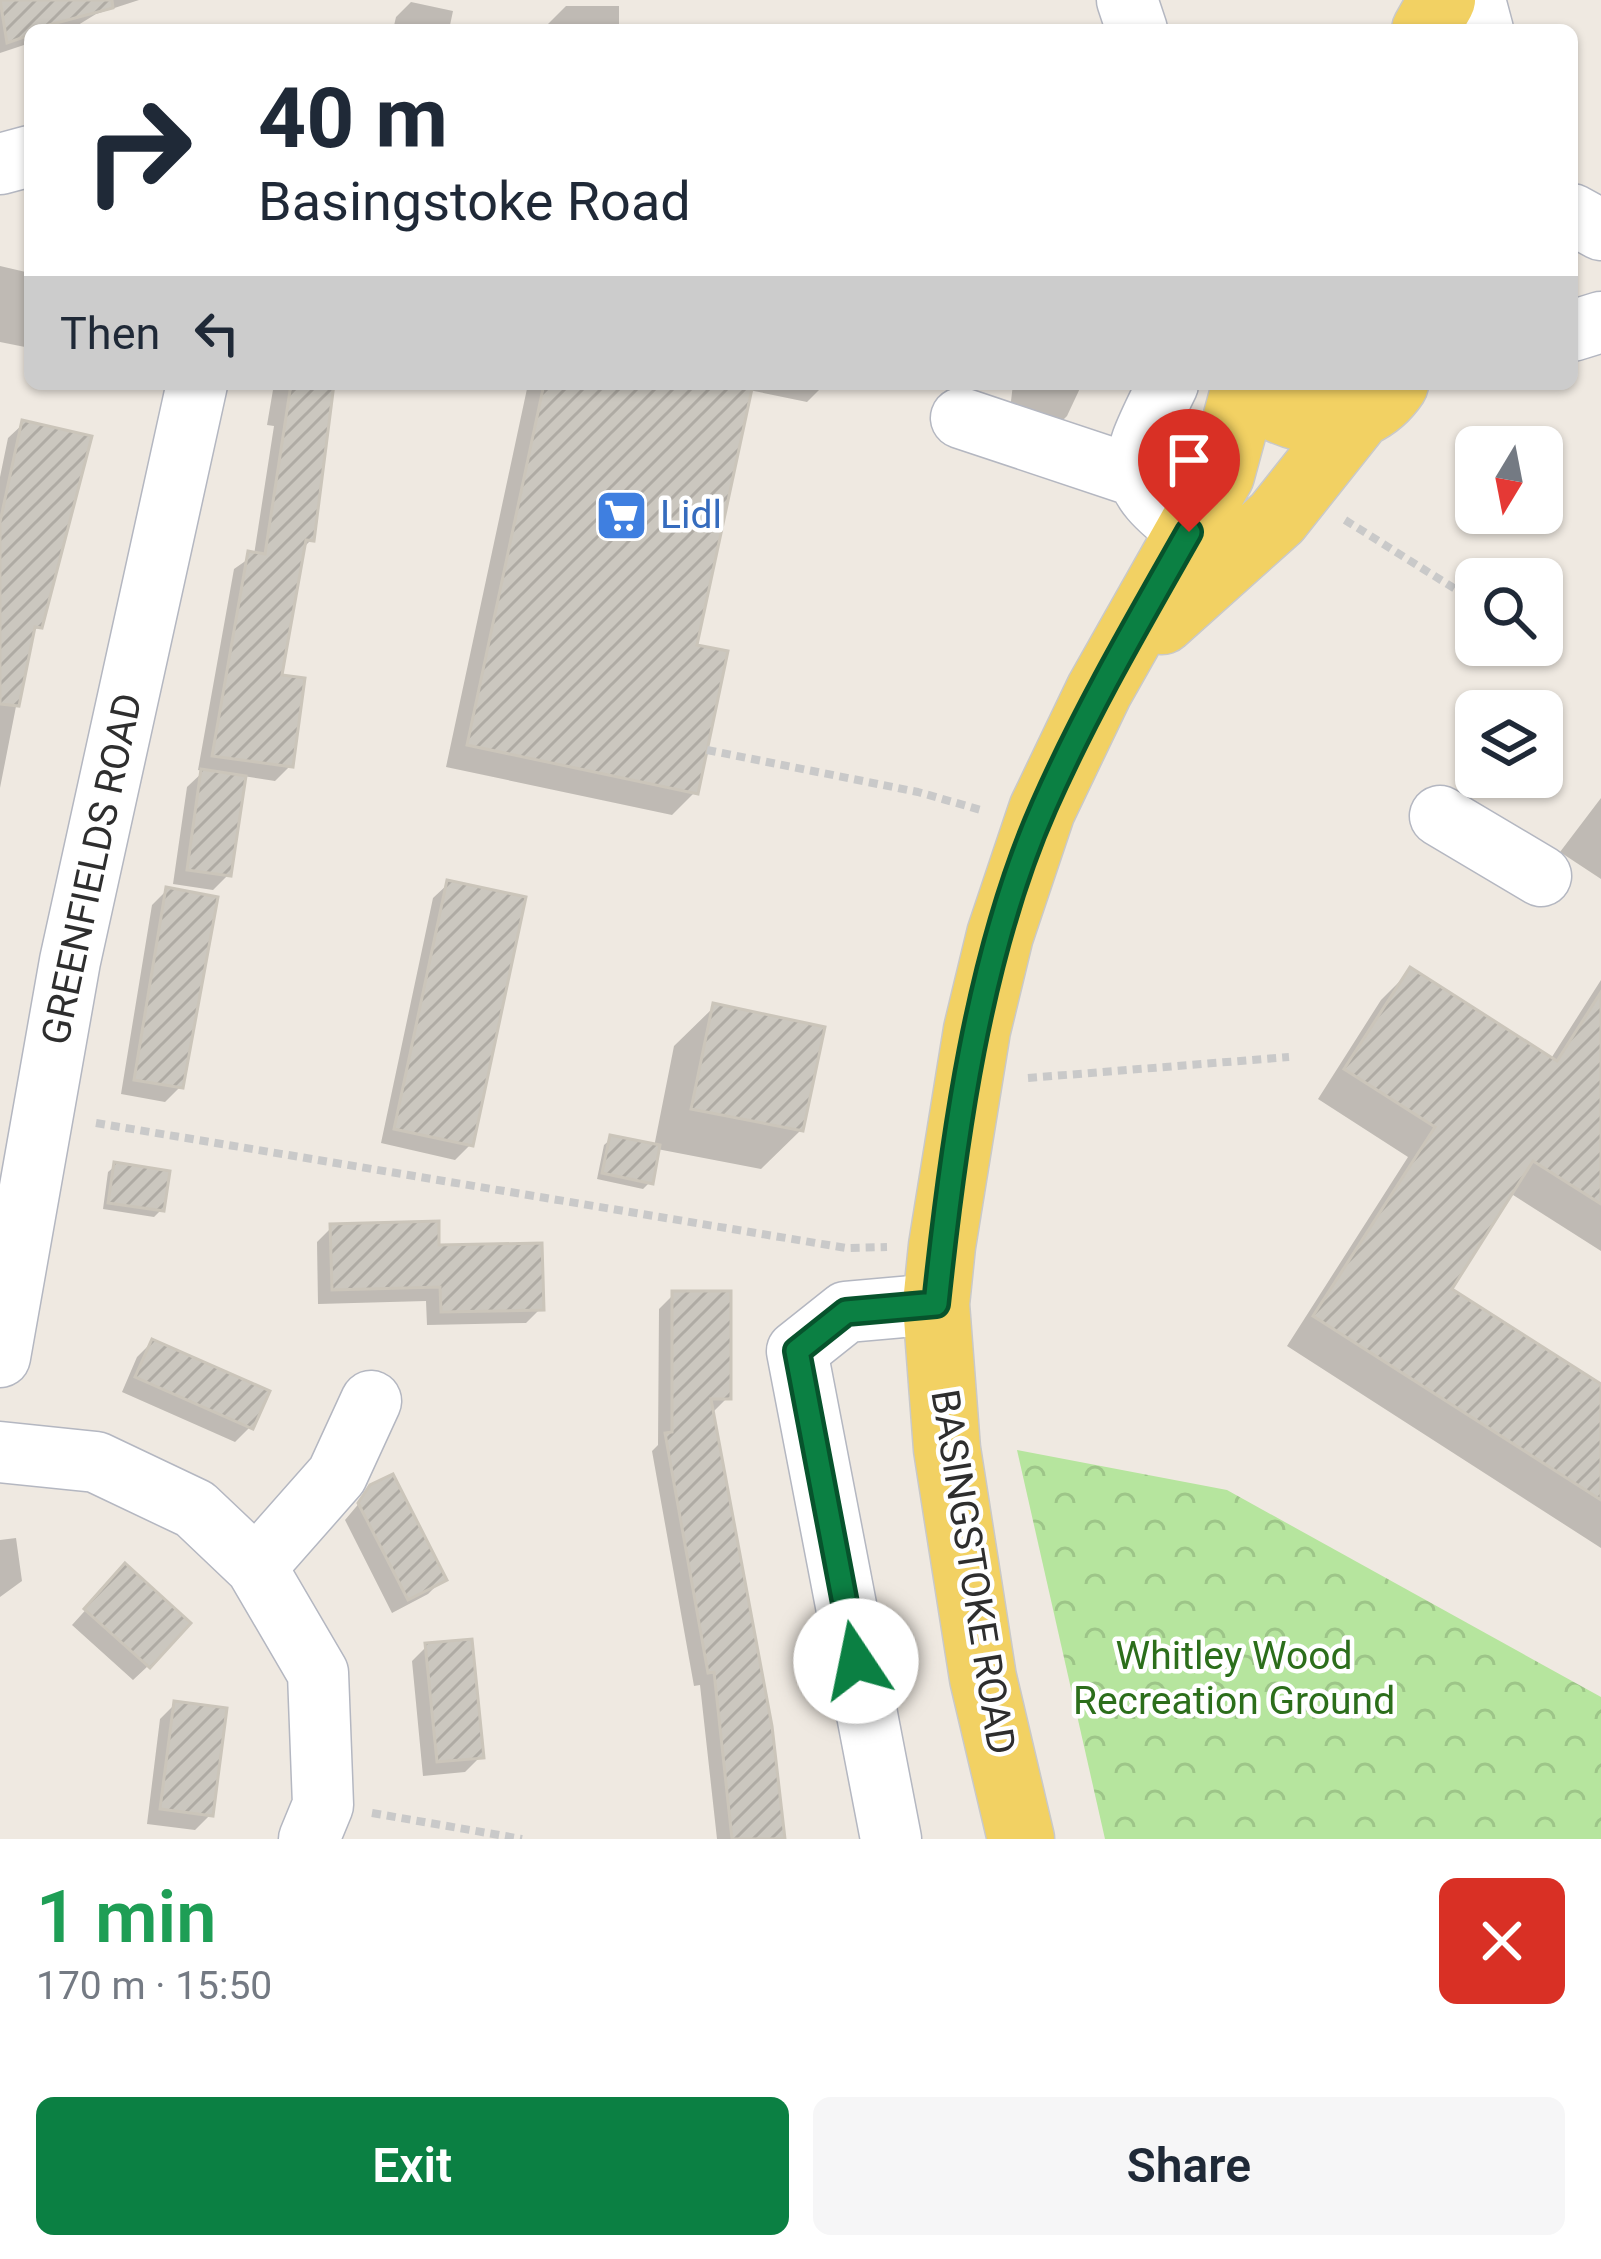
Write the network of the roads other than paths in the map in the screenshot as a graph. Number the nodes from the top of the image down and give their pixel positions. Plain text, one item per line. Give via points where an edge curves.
1 (196, 390) edge
2 (1165, 390) edge
3 (1244, 390) edge
4 (1251, 390) edge
5 (1392, 393) edge
6 (961, 418) dead end
7 (1136, 476) junction
8 (1189, 532) junction
9 (1099, 691) junction
10 (1440, 816) dead end
11 (1541, 876) dead end
12 (939, 1275) junction
13 (0, 1358) edge
14 (371, 1401) dead end
15 (0, 1452) edge
16 (256, 1568) junction
17 (316, 1822) edge
18 (891, 1839) edge
19 (1021, 1839) edge

1 - 13 street, GREENFIELDS ROAD via 38,1129
2 - 7 street
3 - 8 main road, BASINGSTOKE ROAD via 1221,476
4 - 5 main road via 1320,423
5 - 9 main road, BASINGSTOKE ROAD via 1277,518 1187,592
6 - 7 street
7 - 8 street via 1148,502
8 - 9 main road, BASINGSTOKE ROAD
9 - 12 main road, BASINGSTOKE ROAD via 1042,809 1000,934
10 - 11 street
12 - 18 street via 846,1312 797,1351
12 - 19 main road, BASINGSTOKE ROAD via 947,1448
14 - 16 street via 337,1475
15 - 16 street via 96,1462 195,1509
16 - 17 street via 318,1673

